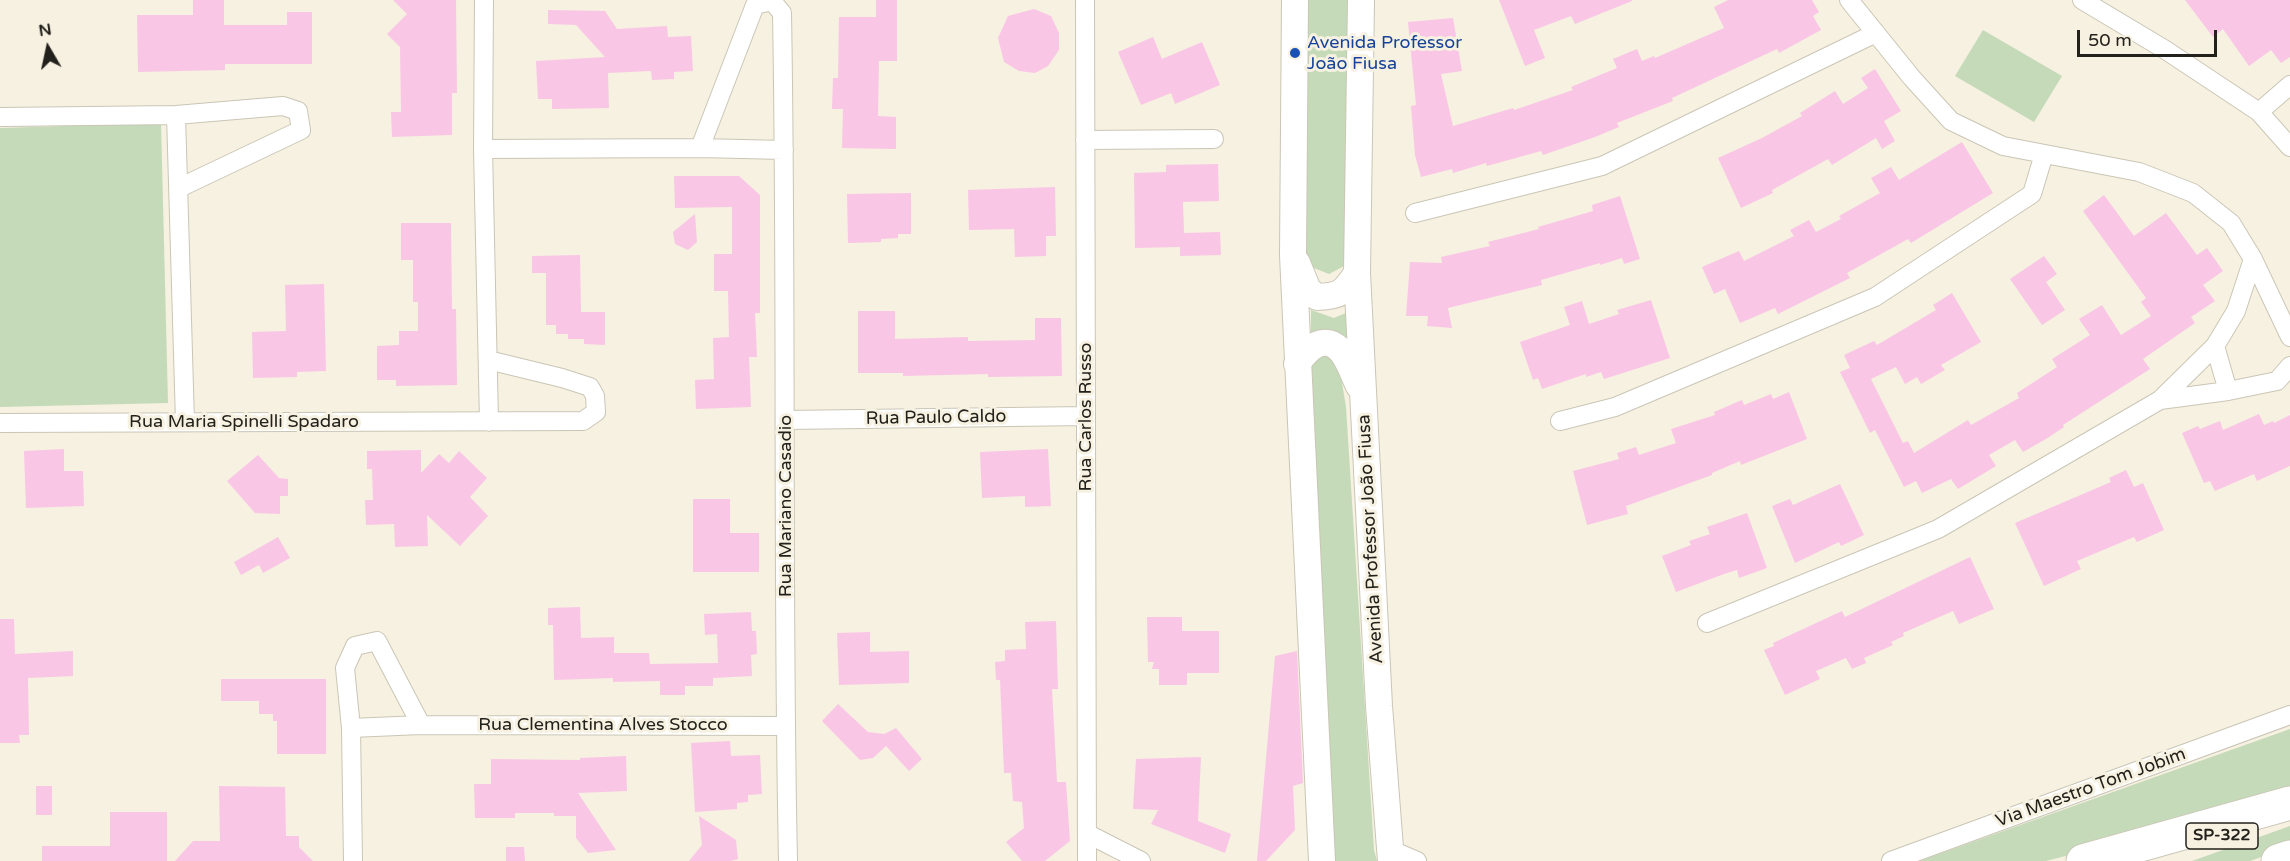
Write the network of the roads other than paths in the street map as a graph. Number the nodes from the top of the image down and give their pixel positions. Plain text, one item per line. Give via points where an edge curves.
1 (484, 0) edge
2 (1085, 0) edge
3 (1295, 0) edge
4 (1361, 0) edge
5 (1849, 0) edge
6 (2082, 0) edge
7 (1876, 33) junction
8 (2290, 85) edge
9 (2259, 112) junction
10 (176, 115) junction
11 (0, 117) edge
12 (1214, 139) dead end
13 (1085, 140) junction
14 (2290, 147) edge
15 (700, 148) junction
16 (483, 149) junction
17 (784, 150) junction
18 (2044, 154) junction
19 (180, 188) junction
20 (1415, 213) dead end
21 (1293, 255) junction
22 (2253, 259) junction
23 (1358, 273) junction
24 (2290, 337) edge
25 (2215, 346) junction
26 (488, 360) junction
27 (1297, 364) junction
28 (2290, 366) edge
29 (2228, 391) junction
30 (1365, 397) junction
31 (2160, 400) junction
32 (1086, 416) junction
33 (786, 420) junction
34 (1560, 421) dead end
35 (185, 422) junction
36 (489, 422) junction
37 (0, 423) edge
38 (1707, 623) dead end
39 (2290, 715) edge
40 (421, 725) junction
41 (785, 726) junction
42 (351, 728) junction
43 (2290, 803) edge
44 (2290, 811) edge
45 (1088, 834) junction
46 (1390, 855) edge
47 (2290, 856) edge
48 (353, 861) edge
49 (788, 861) edge
50 (1087, 861) edge
51 (1141, 861) edge
52 (1322, 861) edge
53 (1417, 861) edge
54 (1891, 861) edge
55 (2083, 861) edge
56 (2153, 861) edge
57 (2278, 861) edge

1 - 16 street
2 - 13 street, Rua Carlos Russo
3 - 21 main road
4 - 23 main road, Avenida Professor João Fiusa
5 - 7 street
6 - 9 street
7 - 18 street via 1951,121 2003,146
7 - 20 street via 1602,166
8 - 9 street
9 - 14 street
10 - 11 street
10 - 19 street
10 - 19 street via 283,106 298,111 301,130
12 - 13 street
13 - 32 street, Rua Carlos Russo
15 - 16 street
15 - 17 street
15 - 17 street, Rua Mariano Casadio via 755,5 772,1 782,14
16 - 26 street
17 - 33 street, Rua Mariano Casadio
18 - 22 street via 2139,172 2193,193 2232,223
18 - 34 street via 2032,195 1875,297 1615,407
19 - 35 street
21 - 23 main road via 1308,290 1317,297 1343,293
21 - 27 main road
22 - 24 street
22 - 25 street via 2236,311
23 - 30 main road, Avenida Professor João Fiusa
25 - 29 street
25 - 31 street
26 - 36 street
26 - 36 street, Rua Maria Spinelli Spadaro via 590,387 596,412 583,421
27 - 30 main road via 1307,349 1315,345 1334,346 1342,353
27 - 52 main road
28 - 29 street via 2277,381
29 - 31 street
30 - 46 main road, Avenida Professor João Fiusa
31 - 38 street via 1938,529
32 - 33 street, Rua Paulo Caldo
32 - 45 street, Rua Carlos Russo
33 - 41 street, Rua Mariano Casadio
35 - 36 street, Rua Maria Spinelli Spadaro
35 - 37 street, Rua Maria Spinelli Spadaro
39 - 54 street, Via Maestro Tom Jobim
40 - 41 street, Rua Clementina Alves Stocco
40 - 42 street, Rua Clementina Alves Stocco
40 - 42 street via 376,641 355,646 345,668
41 - 49 street, Rua Mariano Casadio
42 - 48 street
43 - 55 highway
44 - 56 highway, SP-322
45 - 50 street, Rua Carlos Russo
45 - 51 street
46 - 53 street
47 - 57 highway, SP-322

